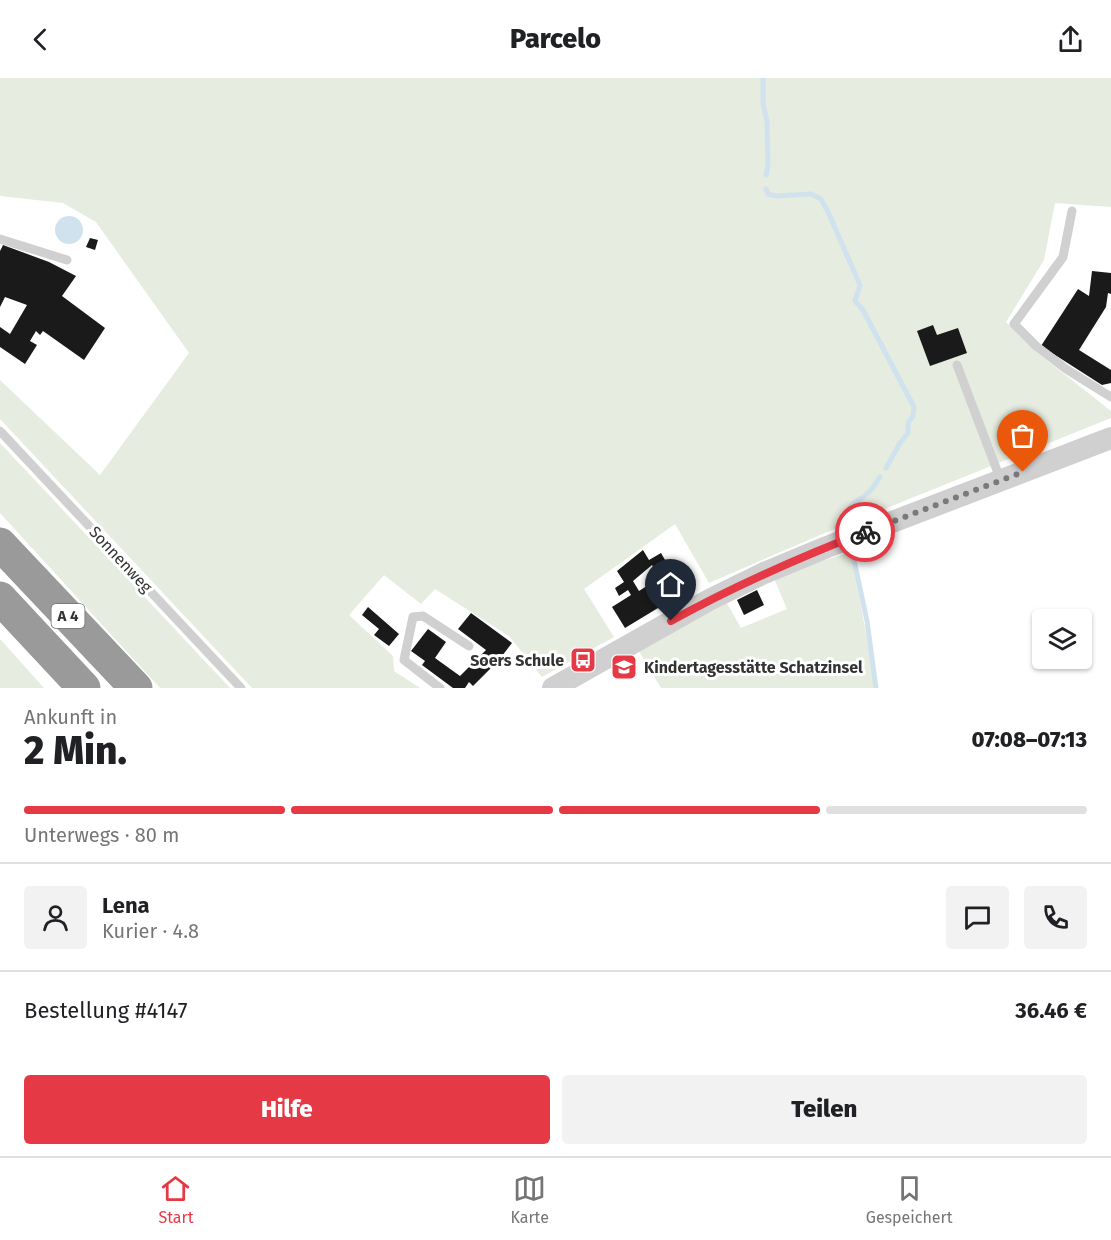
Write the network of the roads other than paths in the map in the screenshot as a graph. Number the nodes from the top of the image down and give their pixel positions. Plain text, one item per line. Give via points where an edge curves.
1 (1072, 211) dead end
2 (0, 239) edge
3 (67, 260) dead end
4 (957, 365) dead end
5 (1111, 397) edge
6 (0, 430) edge
7 (1111, 438) edge
8 (1001, 481) junction
9 (0, 544) edge
10 (0, 598) edge
11 (470, 646) dead end
12 (84, 688) edge
13 (136, 688) edge
14 (241, 688) edge
15 (440, 688) edge
16 (553, 688) edge

1 - 5 lane via 1063,257 1014,324 1066,369
2 - 3 lane
4 - 8 lane
6 - 14 lane, Sonnenweg
7 - 8 street
8 - 16 street via 764,573
9 - 13 highway, A 4
10 - 12 highway, A 4
11 - 15 lane via 423,616 413,617 404,660

